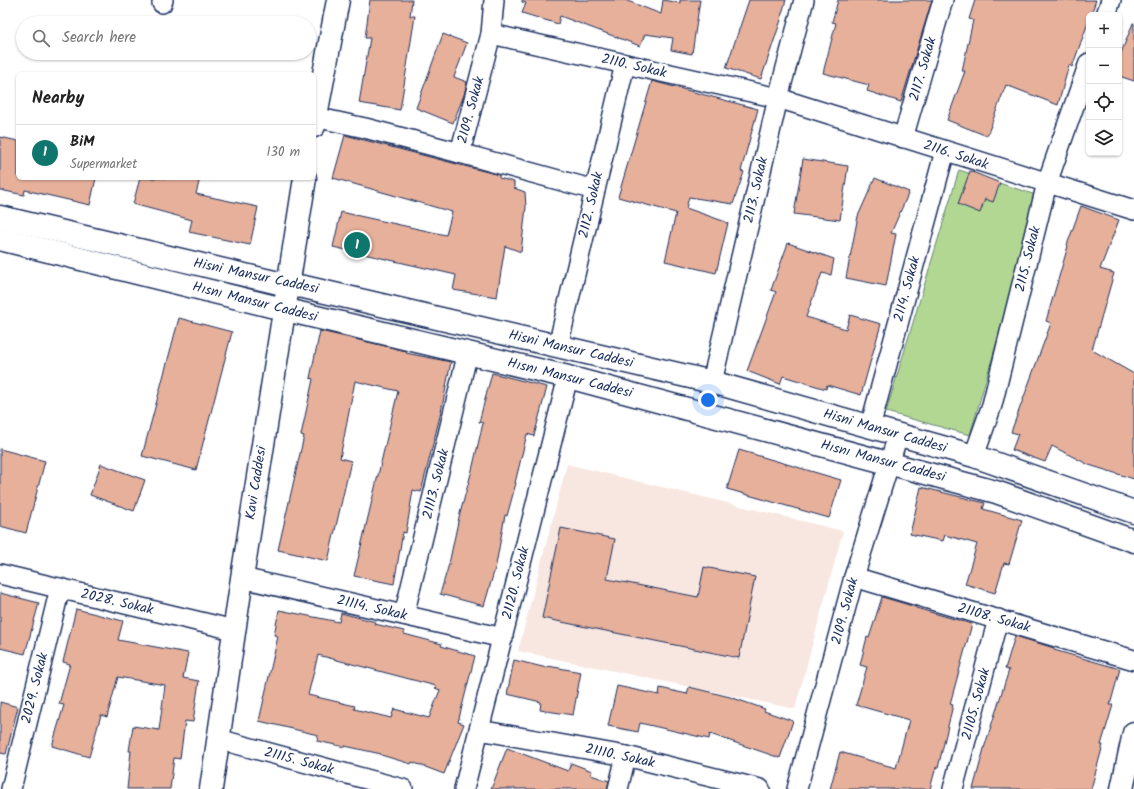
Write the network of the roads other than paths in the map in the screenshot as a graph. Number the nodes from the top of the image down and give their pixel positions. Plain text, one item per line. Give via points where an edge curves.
1 (338, 0) edge
2 (494, 0) edge
3 (804, 0) edge
4 (943, 0) edge
5 (1111, 0) edge
6 (1107, 12) edge
7 (491, 34) junction
8 (625, 64) junction
9 (1086, 72) edge
10 (778, 98) junction
11 (316, 116) edge
12 (316, 121) edge
13 (903, 138) junction
14 (945, 151) junction
15 (460, 153) junction
16 (305, 180) edge
17 (1047, 184) junction
18 (595, 190) junction
19 (1134, 210) edge
20 (0, 217) edge
21 (0, 239) edge
22 (287, 285) junction
23 (284, 309) junction
24 (558, 346) junction
25 (468, 352) junction
26 (568, 377) junction
27 (712, 382) junction
28 (870, 427) junction
29 (898, 435) junction
30 (974, 456) junction
31 (889, 462) junction
32 (1134, 512) edge
33 (1134, 541) edge
34 (0, 574) edge
35 (854, 577) junction
36 (242, 578) junction
37 (60, 588) junction
38 (404, 615) junction
39 (998, 619) junction
40 (234, 630) junction
41 (502, 638) junction
42 (1134, 660) edge
43 (479, 730) junction
44 (1134, 733) edge
45 (218, 739) junction
46 (626, 756) junction
47 (11, 789) edge
48 (211, 789) edge
49 (403, 789) edge
50 (464, 789) edge
51 (618, 789) edge
52 (760, 789) edge
53 (797, 789) edge
54 (953, 789) edge
55 (1122, 789) edge

1 - 11 main road
2 - 7 street, 2109. Sokak
3 - 10 street, 2113. Sokak
4 - 13 street, 2117. Sokak
5 - 6 street
7 - 8 street, 2110. Sokak
7 - 15 street, 2109. Sokak
8 - 10 street, 2110. Sokak
8 - 18 street, 2112. Sokak
9 - 17 street, 2115. Sokak
10 - 13 street, 2116. Sokak
10 - 27 street, 2113. Sokak
12 - 15 street via 365,128
13 - 14 street, 2116. Sokak
14 - 17 street, 2116. Sokak
14 - 28 street, 2114. Sokak
15 - 18 street, 2109. Sokak
16 - 22 main road, Kavi Caddesi
17 - 19 street, 2116. Sokak
17 - 30 street, 2115. Sokak via 992,405
18 - 24 street, 2112. Sokak
20 - 22 main road, Hisni Mansur Caddesi
21 - 23 main road, Hısnı Mansur Caddesi
22 - 23 main road, Kavi Caddesi
22 - 24 main road, Hisni Mansur Caddesi
23 - 25 main road, Hısnı Mansur Caddesi
23 - 36 main road, Kavi Caddesi
24 - 27 main road, Hisni Mansur Caddesi
25 - 26 main road, Hısnı Mansur Caddesi
25 - 38 street, 21113. Sokak
26 - 31 main road, Hısnı Mansur Caddesi
26 - 41 street, 21120. Sokak
27 - 28 main road, Hisni Mansur Caddesi
28 - 29 main road, Hisni Mansur Caddesi
29 - 30 main road, Hisni Mansur Caddesi
29 - 31 street, 2109. Sokak
30 - 32 main road, Hisni Mansur Caddesi
31 - 33 main road, Hısnı Mansur Caddesi via 996,492
31 - 35 street, 2109. Sokak
34 - 37 street, 2028. Sokak
35 - 39 street, 21108. Sokak
35 - 53 street, 2109. Sokak
36 - 38 street, 21114. Sokak
36 - 40 main road, Kavi Caddesi
37 - 40 street, 2028. Sokak
37 - 47 street, 2029. Sokak
38 - 41 street, 21114. Sokak
39 - 42 street, 21108. Sokak
39 - 54 street, 21105. Sokak
40 - 45 main road, Kavi Caddesi
41 - 43 street, 21120. Sokak
43 - 46 street, 21110. Sokak
43 - 50 street, 21120. Sokak
44 - 55 main road
45 - 48 main road, Kavi Caddesi
45 - 49 street, 21115. Sokak
46 - 51 street
46 - 52 street, 21110. Sokak

